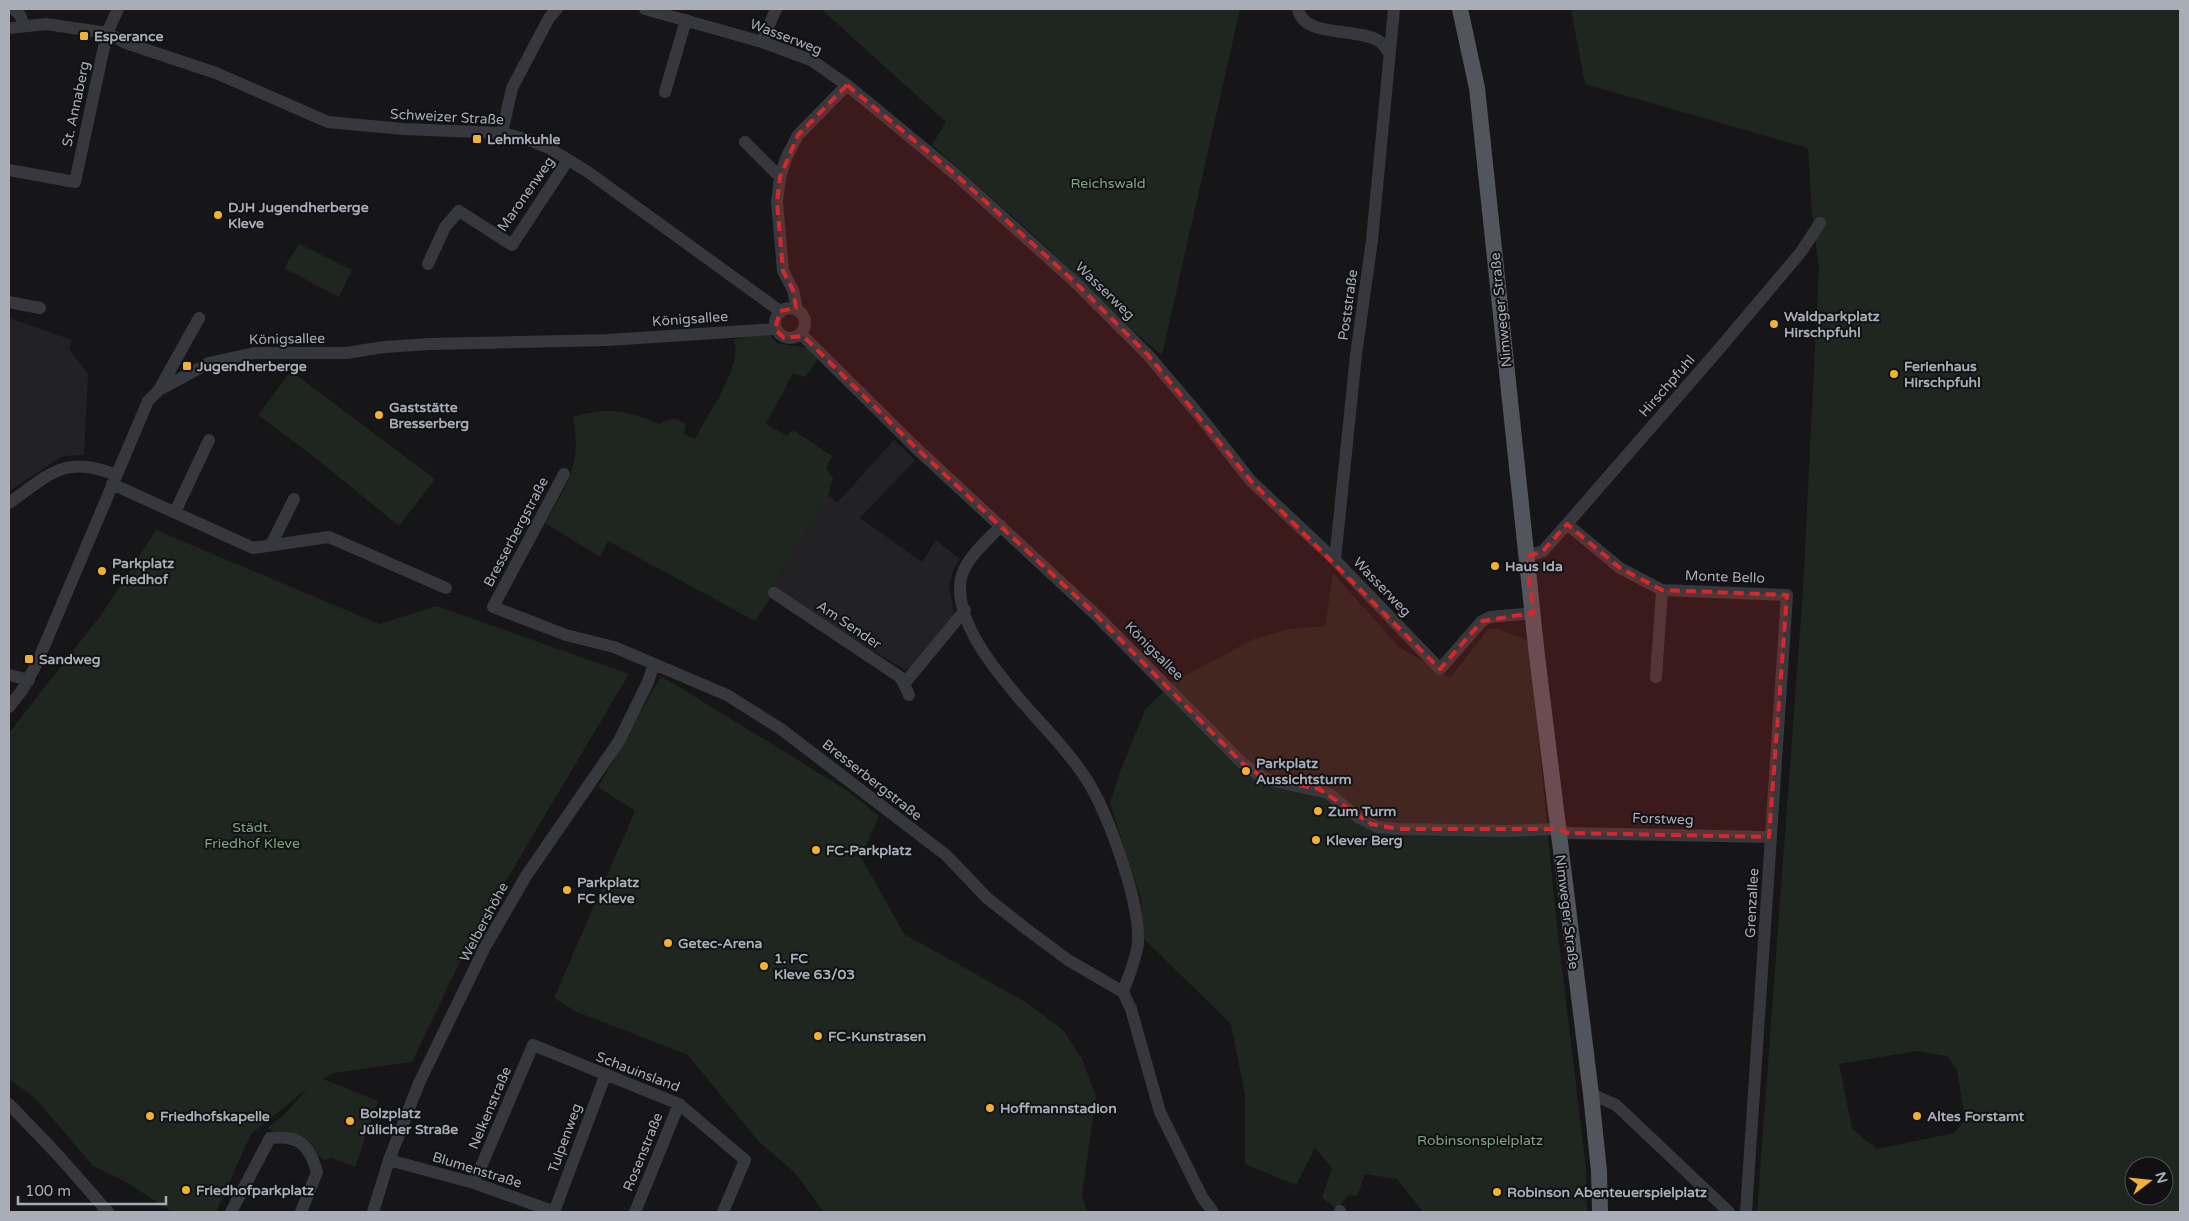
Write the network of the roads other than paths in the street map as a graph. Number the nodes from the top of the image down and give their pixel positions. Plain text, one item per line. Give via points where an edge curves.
1 (14, 9) edge
2 (118, 9) edge
3 (557, 9) edge
4 (645, 9) edge
5 (776, 9) edge
6 (1298, 9) edge
7 (1394, 9) edge
8 (1460, 9) edge
9 (686, 20) junction
10 (24, 26) junction
11 (9, 28) edge
12 (107, 33) junction
13 (762, 42) junction
14 (1389, 53) junction
15 (847, 84) junction
16 (665, 92) dead end
17 (502, 133) junction
18 (745, 142) dead end
19 (568, 160) junction
20 (9, 170) edge
21 (780, 177) junction
22 (1820, 223) dead end
23 (428, 264) dead end
24 (9, 302) edge
25 (40, 308) dead end
26 (796, 309) junction
27 (780, 311) junction
28 (199, 318) dead end
29 (775, 329) junction
30 (801, 334) junction
31 (159, 390) junction
32 (209, 440) dead end
33 (564, 474) dead end
34 (114, 480) junction
35 (294, 499) dead end
36 (9, 503) edge
37 (175, 512) junction
38 (1567, 524) junction
39 (1001, 526) junction
40 (271, 545) junction
41 (1526, 557) junction
42 (1335, 560) junction
43 (446, 588) dead end
44 (1662, 590) junction
45 (774, 592) dead end
46 (1787, 595) joint
47 (965, 610) junction
48 (1533, 613) junction
49 (654, 664) junction
50 (9, 675) edge
51 (1656, 677) dead end
52 (29, 680) junction
53 (9, 707) edge
54 (1557, 829) junction
55 (1769, 837) junction
56 (1123, 992) junction
57 (534, 1045) joint
58 (606, 1076) junction
59 (1591, 1094) junction
60 (9, 1104) edge
61 (680, 1104) junction
62 (389, 1160) junction
63 (474, 1183) junction
64 (108, 1212) edge
65 (232, 1212) edge
66 (301, 1212) edge
67 (374, 1212) edge
68 (554, 1212) edge
69 (635, 1212) edge
70 (723, 1212) edge
71 (1213, 1212) edge
72 (1600, 1212) edge
73 (1729, 1212) edge
74 (1746, 1212) edge

1 - 10 street
2 - 12 street
3 - 17 street via 512,88
4 - 9 street, Wasserweg
5 - 13 street
6 - 14 street via 1302,19 1314,28 1359,33 1381,42
7 - 14 street, Poststraße
8 - 41 main road, Nimweger Straße via 1477,88
9 - 13 street, Wasserweg
9 - 16 street
10 - 11 street, Schweizer Straße
10 - 12 street, Schweizer Straße via 46,24
12 - 17 street, Schweizer Straße via 126,43 216,73 328,122 403,130
12 - 20 street, St. Annaberg via 75,182
13 - 15 street, Wasserweg via 811,60
14 - 42 street, Poststraße via 1375,212 1356,355
15 - 21 street via 798,135
15 - 42 street, Wasserweg via 955,174 1075,282 1148,355 1251,481
17 - 19 street, Schweizer Straße via 549,148
18 - 21 street
19 - 23 street, Maronenweg via 512,245 459,211 445,227
19 - 27 street, Schweizer Straße
21 - 26 street via 777,202 783,271 793,290
22 - 38 street, Hirschpfuhl via 1801,252
24 - 25 street
26 - 27 street
26 - 30 street via 804,318
27 - 29 street via 774,321
28 - 31 street
29 - 30 street, Königsallee via 784,338
29 - 31 street, Königsallee via 608,340 430,344 346,352 254,353 209,363
30 - 39 street, Königsallee via 915,447
31 - 34 street, Königsallee via 139,417
32 - 37 street
33 - 49 street, Bresserbergstraße via 493,608
34 - 36 street via 97,467 65,466
34 - 37 street
34 - 52 street, Königsallee
35 - 40 street
37 - 40 street via 253,548
38 - 41 street, Hirschpfuhl via 1543,551
38 - 44 street, Monte Bello via 1620,568
39 - 47 street via 972,557 963,573 959,586
39 - 54 street, Königsallee via 1095,614 1238,759 1266,778 1328,793 1360,818 1377,826 1397,829
40 - 43 street via 329,537
41 - 48 main road, Nimweger Straße
42 - 48 street, Wasserweg via 1440,669 1482,621 1490,617
44 - 46 street, Monte Bello
44 - 51 street
45 - 47 street, Am Sender via 900,677 907,690
46 - 55 street, Grenzallee
47 - 56 street via 988,661 1085,777 1101,808 1133,894 1137,918 1138,943
48 - 54 main road, Nimweger Straße
49 - 56 street, Bresserbergstraße via 727,696 781,729 946,855 987,898 1025,928 1068,960
49 - 62 street, Welbershöhe via 619,741 526,876 485,947 419,1083
50 - 52 street
52 - 53 street, Königsallee
54 - 55 street, Forstweg via 1568,833
54 - 59 main road, Nimweger Straße
55 - 74 street, Grenzallee via 1766,935
56 - 71 street via 1131,1009 1160,1112 1202,1198
57 - 58 street, Schauinsland
57 - 63 street, Nelkenstraße
58 - 61 street, Schauinsland
58 - 68 street, Tulpenweg
59 - 72 main road, Nimweger Straße
59 - 73 street via 1616,1105
60 - 64 street
61 - 69 street, Rosenstraße
61 - 70 street, Schauinsland via 745,1160
62 - 63 street, Blumenstraße
62 - 67 street, Welbershöhe
63 - 68 street, Blumenstraße
65 - 66 street via 270,1138 280,1137 302,1143 310,1151 317,1172

